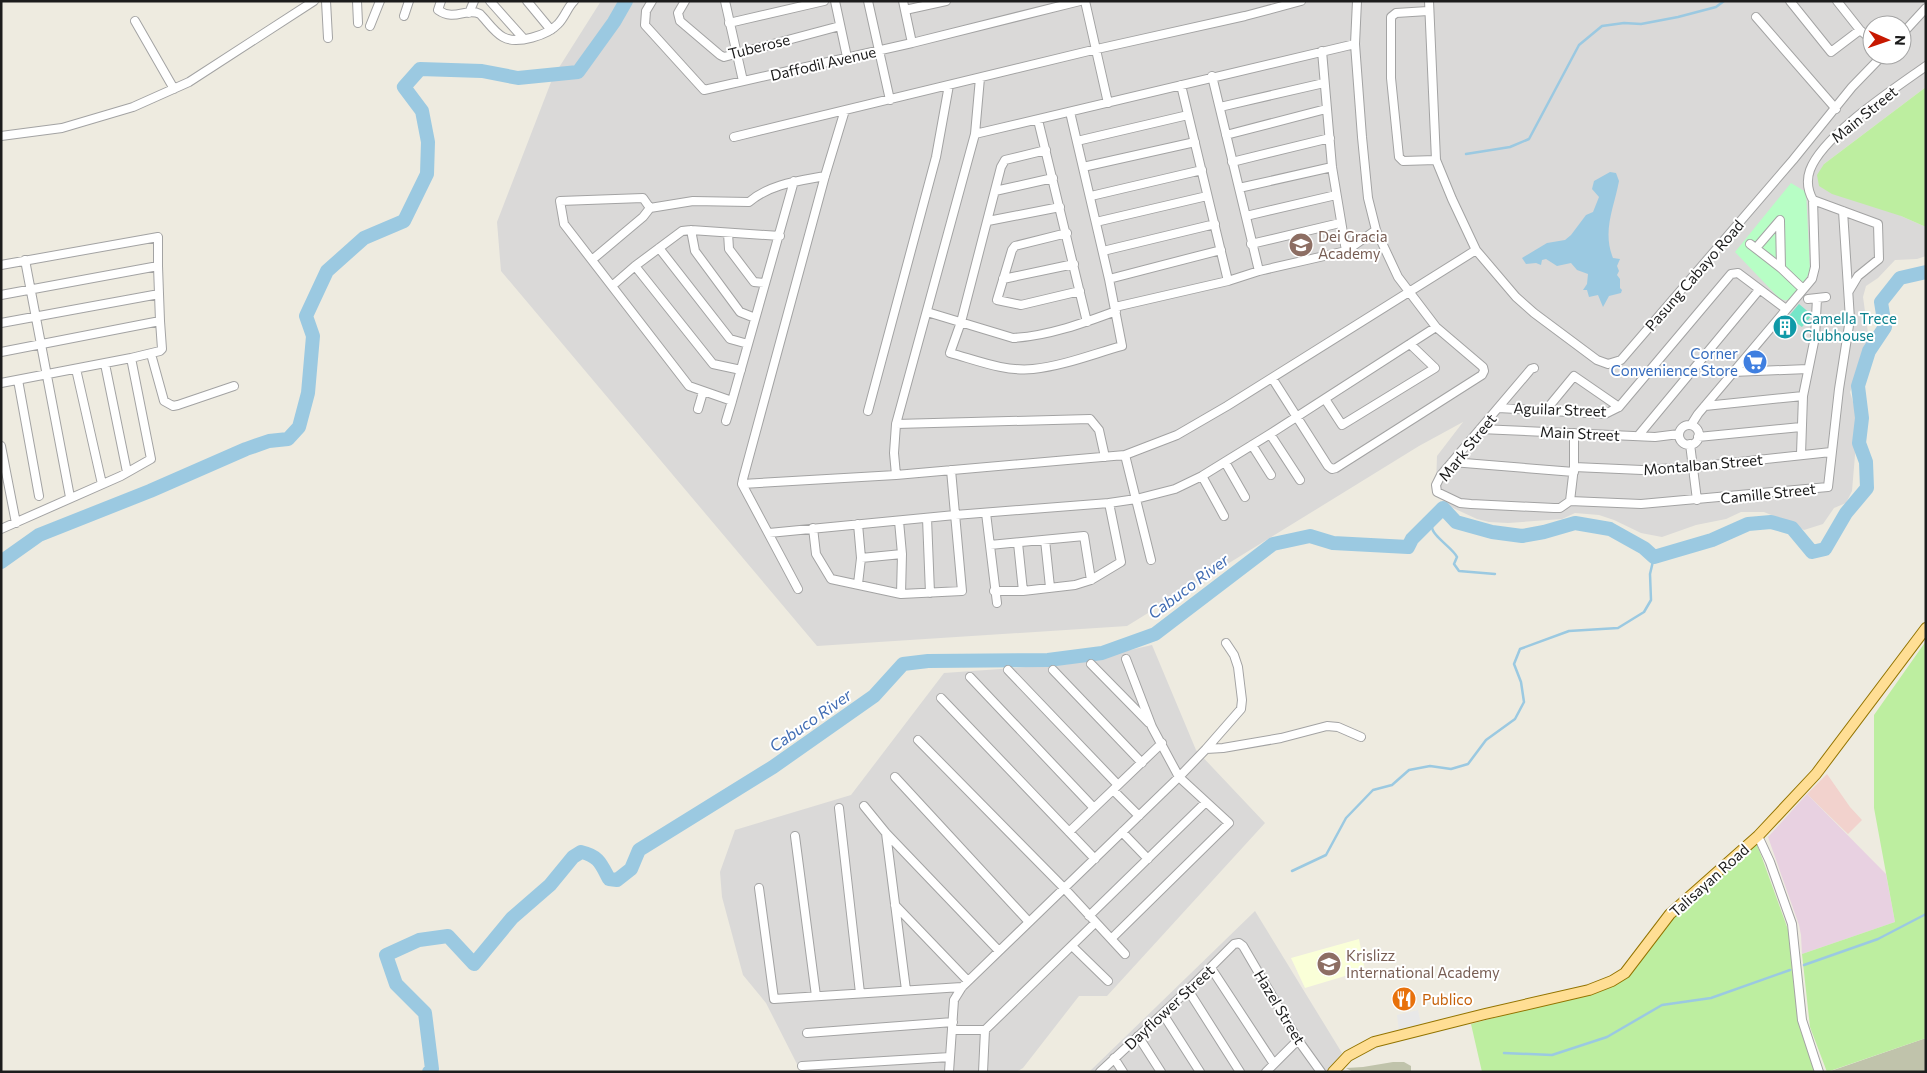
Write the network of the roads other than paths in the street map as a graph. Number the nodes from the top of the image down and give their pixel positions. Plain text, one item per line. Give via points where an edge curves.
1 (326, 1) edge
2 (357, 1) edge
3 (380, 1) edge
4 (409, 1) edge
5 (441, 1) edge
6 (474, 1) edge
7 (490, 1) edge
8 (527, 1) edge
9 (652, 1) edge
10 (685, 1) edge
11 (725, 1) edge
12 (824, 1) edge
13 (835, 1) edge
14 (868, 1) edge
15 (903, 1) edge
16 (946, 1) edge
17 (1080, 1) edge
18 (1085, 1) edge
19 (1301, 1) edge
20 (1357, 1) edge
21 (1429, 1) edge
22 (1790, 1) edge
23 (1837, 1) edge
24 (313, 2) edge
25 (569, 3) edge
26 (935, 3) edge
27 (1287, 3) edge
28 (1051, 4) edge
29 (1926, 8) edge
30 (905, 10) junction
31 (1428, 11) junction
32 (469, 12) junction
33 (404, 16) dead end
34 (1756, 17) dead end
35 (135, 21) dead end
36 (358, 23) dead end
37 (729, 23) junction
38 (1912, 23) edge
39 (370, 26) dead end
40 (840, 26) junction
41 (551, 30) junction
42 (1860, 30) joint
43 (328, 38) dead end
44 (522, 38) junction
45 (912, 43) junction
46 (1355, 44) junction
47 (1096, 49) junction
48 (880, 50) junction
49 (1322, 51) junction
50 (736, 53) junction
51 (847, 58) junction
52 (1873, 65) edge
53 (1926, 66) edge
54 (1212, 76) junction
55 (980, 78) junction
56 (743, 81) junction
57 (1324, 83) junction
58 (1181, 84) junction
59 (949, 85) junction
60 (174, 89) junction
61 (890, 100) junction
62 (1108, 102) junction
63 (1220, 107) junction
64 (1326, 109) junction
65 (1836, 109) junction
66 (845, 110) junction
67 (1070, 112) junction
68 (1188, 115) junction
69 (1038, 120) junction
70 (975, 134) junction
71 (1226, 135) junction
72 (1, 136) edge
73 (734, 138) dead end
74 (1330, 138) junction
75 (1077, 141) junction
76 (1195, 142) junction
77 (1046, 150) junction
78 (1436, 160) junction
79 (1232, 162) junction
80 (1332, 167) junction
81 (1083, 168) junction
82 (1202, 170) junction
83 (824, 176) junction
84 (1053, 178) junction
85 (794, 181) junction
86 (1239, 188) junction
87 (995, 191) junction
88 (1336, 195) junction
89 (1091, 196) junction
90 (1207, 196) junction
91 (1814, 200) junction
92 (1060, 207) junction
93 (650, 208) junction
94 (1843, 211) junction
95 (1246, 216) junction
96 (988, 221) junction
97 (1096, 222) junction
98 (1340, 223) junction
99 (1215, 224) junction
100 (691, 230) junction
101 (1376, 230) junction
102 (728, 233) junction
103 (1067, 233) junction
104 (780, 236) junction
105 (1252, 244) junction
106 (659, 248) junction
107 (1222, 250) junction
108 (1476, 250) junction
109 (1103, 251) junction
110 (1346, 251) junction
111 (592, 259) junction
112 (25, 260) junction
113 (1074, 264) junction
114 (1, 265) edge
115 (158, 266) junction
116 (635, 266) junction
117 (1781, 268) junction
118 (1259, 271) junction
119 (1003, 279) junction
120 (1109, 279) junction
121 (1228, 281) junction
122 (765, 282) junction
123 (612, 286) junction
124 (31, 289) junction
125 (1803, 289) junction
126 (1080, 290) junction
127 (1409, 290) junction
128 (1759, 290) junction
129 (1849, 291) junction
130 (159, 294) junction
131 (1, 295) edge
132 (1826, 297) dead end
133 (1116, 309) junction
134 (1786, 309) junction
135 (927, 312) junction
136 (36, 316) junction
137 (755, 318) junction
138 (160, 322) junction
139 (961, 322) junction
140 (1087, 322) junction
141 (1, 323) edge
142 (1436, 327) junction
143 (41, 344) junction
144 (748, 344) junction
145 (1410, 344) junction
146 (1, 352) edge
147 (151, 354) junction
148 (131, 358) junction
149 (105, 364) junction
150 (1534, 368) dead end
151 (76, 369) junction
152 (1808, 369) junction
153 (741, 370) junction
154 (1733, 372) junction
155 (47, 374) junction
156 (1272, 378) junction
157 (18, 380) junction
158 (1, 383) edge
159 (234, 386) dead end
160 (704, 392) junction
161 (1803, 396) junction
162 (1325, 399) junction
163 (732, 401) junction
164 (1705, 406) junction
165 (1619, 407) junction
166 (1498, 408) junction
167 (698, 409) dead end
168 (1546, 410) junction
169 (868, 411) dead end
170 (1297, 417) junction
171 (726, 421) dead end
172 (896, 424) junction
173 (1691, 425) junction
174 (1801, 426) junction
175 (1480, 429) junction
176 (1574, 433) junction
177 (1270, 434) junction
178 (1679, 434) junction
179 (1638, 436) junction
180 (1698, 437) junction
181 (1690, 444) junction
182 (1252, 445) junction
183 (1, 446) edge
184 (1831, 452) junction
185 (1801, 454) junction
186 (1125, 455) junction
187 (1104, 457) junction
188 (1225, 462) junction
189 (1452, 462) junction
190 (1694, 467) junction
191 (1574, 469) junction
192 (951, 470) junction
193 (127, 472) junction
194 (896, 475) junction
195 (1271, 475) dead end
196 (1202, 476) junction
197 (1300, 480) dead end
198 (102, 484) junction
199 (742, 484) junction
200 (39, 496) dead end
201 (1246, 497) dead end
202 (70, 498) junction
203 (1136, 499) junction
204 (1697, 500) junction
205 (1570, 501) junction
206 (1109, 503) junction
207 (986, 512) junction
208 (955, 515) junction
209 (1224, 516) dead end
210 (927, 518) junction
211 (899, 521) junction
212 (16, 522) junction
213 (858, 524) junction
214 (813, 528) junction
215 (1, 529) edge
216 (769, 533) junction
217 (1045, 540) junction
218 (1018, 542) junction
219 (990, 545) junction
220 (902, 554) junction
221 (861, 558) junction
222 (1151, 560) dead end
223 (1091, 580) junction
224 (858, 584) junction
225 (1050, 587) junction
226 (798, 588) dead end
227 (994, 591) junction
228 (1023, 591) junction
229 (930, 593) junction
230 (901, 594) junction
231 (997, 602) dead end
232 (1926, 628) edge
233 (1226, 643) dead end
234 (1126, 659) dead end
235 (1091, 664) dead end
236 (1008, 670) dead end
237 (1053, 670) dead end
238 (970, 677) dead end
239 (941, 698) dead end
240 (1152, 727) junction
241 (1361, 737) dead end
242 (918, 740) dead end
243 (1162, 744) junction
244 (1206, 749) junction
245 (1142, 762) junction
246 (895, 777) dead end
247 (1179, 777) junction
248 (1116, 787) junction
249 (1206, 802) junction
250 (864, 806) dead end
251 (839, 808) dead end
252 (1094, 808) junction
253 (1139, 816) junction
254 (1070, 832) junction
255 (1122, 832) junction
256 (886, 833) junction
257 (795, 836) dead end
258 (1758, 836) junction
259 (1095, 859) junction
260 (1148, 859) junction
261 (759, 888) dead end
262 (1064, 888) junction
263 (895, 905) junction
264 (1089, 916) junction
265 (1030, 922) junction
266 (1096, 923) junction
267 (1111, 939) junction
268 (1239, 943) joint
269 (1072, 946) junction
270 (999, 951) junction
271 (1125, 954) dead end
272 (1211, 968) junction
273 (1108, 981) dead end
274 (965, 984) junction
275 (906, 990) junction
276 (1188, 990) junction
277 (860, 993) junction
278 (816, 996) junction
279 (1163, 1014) junction
280 (952, 1026) junction
281 (986, 1030) junction
282 (807, 1033) dead end
283 (1138, 1036) junction
284 (1298, 1040) junction
285 (950, 1057) junction
286 (1114, 1058) junction
287 (1274, 1064) junction
288 (802, 1066) dead end
289 (949, 1072) edge
290 (983, 1072) edge
291 (1100, 1072) edge
292 (1123, 1072) edge
293 (1161, 1072) edge
294 (1200, 1072) edge
295 (1240, 1072) edge
296 (1266, 1072) edge
297 (1321, 1072) edge
298 (1333, 1072) edge
299 (1819, 1072) edge

1 - 43 street
2 - 36 street
3 - 39 street
4 - 33 street
5 - 32 street via 438,10 442,13 453,16
6 - 32 street
7 - 44 street
8 - 41 street
9 - 56 street, Daffodil Avenue via 646,11 645,25 704,90
10 - 50 street, Tuberose via 678,13 680,21 720,55
11 - 37 street
12 - 37 street
13 - 40 street
14 - 48 street
15 - 30 street
16 - 26 street
17 - 28 street, Daffodil Avenue
18 - 47 street
19 - 27 street
20 - 46 street
21 - 31 street, Pasung Cabayo Road
22 - 42 street via 1831,52
23 - 42 street
24 - 60 street
25 - 41 street via 561,22
26 - 30 street
27 - 47 street via 1245,16
28 - 45 street, Daffodil Avenue
29 - 38 street
30 - 45 street
31 - 78 street, Pasung Cabayo Road
31 - 78 street via 1396,13 1391,17 1391,78 1399,157 1403,161
32 - 44 street via 480,14 502,36
34 - 65 street
35 - 60 street
37 - 50 street
40 - 50 street, Tuberose
40 - 51 street
41 - 44 street
45 - 48 street, Daffodil Avenue
46 - 49 street
46 - 101 street via 1368,198
47 - 55 street
47 - 62 street
48 - 51 street, Daffodil Avenue
48 - 61 street
49 - 54 street
49 - 57 street
50 - 56 street
51 - 56 street, Daffodil Avenue
52 - 65 street, Pasung Cabayo Road
53 - 91 street, Main Street via 1842,130 1822,150 1808,179
54 - 58 street
54 - 63 street
55 - 59 street
55 - 70 street
57 - 63 street
57 - 64 street
58 - 62 street
58 - 68 street
59 - 61 street
59 - 169 street via 936,157
60 - 72 street via 134,107 62,128
61 - 66 street
62 - 67 street
63 - 71 street
64 - 71 street
64 - 74 street
65 - 108 street, Pasung Cabayo Road via 1621,360 1615,363 1602,363 1534,313
66 - 73 street
66 - 83 street
67 - 69 street
67 - 75 street
68 - 75 street
68 - 76 street
69 - 70 street
69 - 77 street
70 - 135 street
71 - 79 street
74 - 79 street
74 - 80 street
75 - 81 street
76 - 81 street
76 - 82 street
77 - 84 street
77 - 87 street via 1005,160
78 - 108 street, Pasung Cabayo Road
79 - 86 street
80 - 86 street
80 - 88 street
81 - 89 street
82 - 89 street
82 - 90 street
83 - 85 street
83 - 199 street
84 - 87 street
84 - 92 street
85 - 93 street via 761,192 749,202 693,201
85 - 104 street
86 - 95 street
87 - 96 street
88 - 95 street
88 - 98 street
89 - 97 street
90 - 97 street
90 - 99 street
91 - 94 street
91 - 125 street, Main Street via 1814,273
92 - 96 street
92 - 103 street
93 - 111 street
93 - 111 street via 643,198 560,201 564,224
94 - 129 street, Camille Street
94 - 129 street via 1878,224 1879,259 1858,276
95 - 105 street
96 - 139 street
97 - 109 street
98 - 105 street
98 - 110 street
99 - 107 street
99 - 109 street
100 - 102 street
100 - 106 street via 682,232
100 - 137 street via 694,251 740,312
101 - 110 street
101 - 127 street via 1398,277
102 - 104 street
102 - 122 street via 729,249 754,282
103 - 113 street
103 - 119 street via 1015,246
104 - 122 street
105 - 118 street
106 - 116 street
106 - 144 street via 730,339
107 - 120 street
107 - 121 street
108 - 127 street
109 - 120 street
110 - 118 street
111 - 123 street
112 - 114 street
112 - 115 street via 158,237
112 - 124 street
113 - 119 street
113 - 126 street
115 - 124 street
115 - 130 street
116 - 123 street
116 - 153 street via 714,364
117 - 117 street via 1753,246 1780,220
117 - 125 street
118 - 121 street
119 - 126 street via 997,300 1021,305
120 - 133 street
121 - 133 street
122 - 137 street
123 - 160 street via 689,386
124 - 131 street
124 - 136 street
125 - 134 street, Main Street
126 - 140 street
127 - 142 street
127 - 156 street
128 - 134 street, Aguilar Street
128 - 165 street, Aguilar Street via 1738,273 1731,274
128 - 179 street
129 - 184 street, Camille Street via 1850,319
130 - 136 street
130 - 138 street
132 - 152 street via 1813,298 1815,338
133 - 139 street via 1122,346 1032,369 1008,368 950,353
133 - 140 street
134 - 154 street, Main Street
135 - 139 street
135 - 172 street
136 - 141 street
136 - 143 street
137 - 144 street
138 - 143 street
138 - 147 street via 162,349
139 - 140 street via 1013,338
142 - 145 street
142 - 170 street via 1483,367 1482,375 1334,468 1328,466
143 - 146 street
143 - 155 street
144 - 153 street
145 - 162 street
145 - 162 street via 1435,368 1342,426
147 - 148 street
147 - 159 street via 164,401 168,404 178,405
148 - 149 street
148 - 193 street via 151,459
149 - 151 street
149 - 193 street
150 - 166 street, Mark Street
151 - 155 street
151 - 198 street
152 - 154 street
152 - 161 street
153 - 163 street
154 - 164 street, Main Street
155 - 157 street
155 - 202 street
156 - 170 street
156 - 186 street via 1176,435
157 - 158 street
157 - 200 street
160 - 163 street
160 - 167 street
161 - 164 street
161 - 174 street
162 - 170 street
163 - 171 street
164 - 173 street, Main Street
165 - 168 street, Aguilar Street via 1605,414
165 - 168 street via 1574,376
166 - 168 street, Aguilar Street
166 - 175 street, Mark Street
170 - 177 street
172 - 187 street via 1090,419 1099,430
172 - 194 street
173 - 178 street, Main Street via 1682,428
173 - 180 street via 1698,431
174 - 180 street
174 - 185 street
175 - 176 street, Main Street
175 - 189 street, Mark Street
176 - 179 street, Main Street
176 - 191 street
177 - 182 street
177 - 197 street
178 - 179 street, Main Street
178 - 181 street via 1684,443
180 - 181 street
181 - 190 street
182 - 188 street
182 - 195 street
183 - 212 street
184 - 185 street, Montalban Street
184 - 204 street, Camille Street via 1828,487
185 - 190 street, Montalban Street
186 - 187 street
186 - 203 street
187 - 192 street
188 - 196 street
188 - 201 street
189 - 191 street, Montalban Street
189 - 205 street, Mark Street via 1436,485 1437,492 1460,503 1560,508
190 - 191 street, Montalban Street
190 - 204 street
191 - 205 street
192 - 194 street
192 - 208 street
193 - 198 street
194 - 199 street
196 - 203 street via 1175,489
196 - 209 street
198 - 202 street
199 - 216 street
202 - 212 street
203 - 206 street
203 - 222 street
204 - 205 street, Camille Street via 1641,504
206 - 207 street
206 - 223 street via 1121,562
207 - 208 street
207 - 219 street
208 - 210 street
208 - 229 street via 962,591
210 - 211 street
210 - 229 street
211 - 213 street
211 - 220 street
212 - 215 street
213 - 214 street
213 - 221 street
214 - 216 street
214 - 224 street via 816,554 831,579
216 - 226 street
217 - 218 street
217 - 223 street via 1084,536
217 - 225 street
218 - 219 street
218 - 228 street
219 - 227 street
220 - 221 street
220 - 230 street
221 - 224 street
223 - 225 street
224 - 230 street
225 - 228 street
227 - 228 street
227 - 231 street
229 - 230 street
232 - 258 main road, Talisayan Road via 1816,774
233 - 244 street via 1238,667 1241,709
234 - 240 street
235 - 240 street
236 - 248 street
237 - 245 street
238 - 252 street
239 - 254 street
240 - 243 street
241 - 244 street via 1327,726 1281,738
242 - 262 street
243 - 245 street
243 - 247 street
244 - 247 street
245 - 248 street
246 - 265 street
247 - 249 street
247 - 253 street
248 - 252 street
248 - 253 street
249 - 260 street
249 - 267 street via 1229,823
250 - 256 street
251 - 277 street
252 - 254 street
253 - 255 street
254 - 259 street
255 - 259 street
255 - 260 street
256 - 263 street
256 - 270 street
257 - 278 street
258 - 298 main road, Talisayan Road via 1681,903 1625,974 1589,990 1374,1042 1342,1060
258 - 299 street via 1792,924 1802,1020
259 - 262 street
260 - 264 street
261 - 278 street via 774,999
262 - 264 street
262 - 265 street
263 - 274 street
263 - 275 street
264 - 266 street
265 - 270 street
266 - 267 street
266 - 269 street
267 - 271 street
268 - 272 street, Dayflower Street via 1234,944
268 - 284 street, Hazel Street
269 - 273 street
269 - 281 street
270 - 274 street
272 - 276 street, Dayflower Street
272 - 287 street
274 - 275 street
274 - 280 street via 954,1000
275 - 277 street
276 - 279 street, Dayflower Street
276 - 295 street
277 - 278 street
279 - 283 street, Dayflower Street
279 - 294 street
280 - 281 street
280 - 282 street
280 - 285 street
281 - 290 street
283 - 286 street, Dayflower Street
283 - 293 street
284 - 287 street
284 - 297 street, Hazel Street
285 - 288 street
285 - 289 street
286 - 291 street, Dayflower Street
286 - 292 street
287 - 296 street

